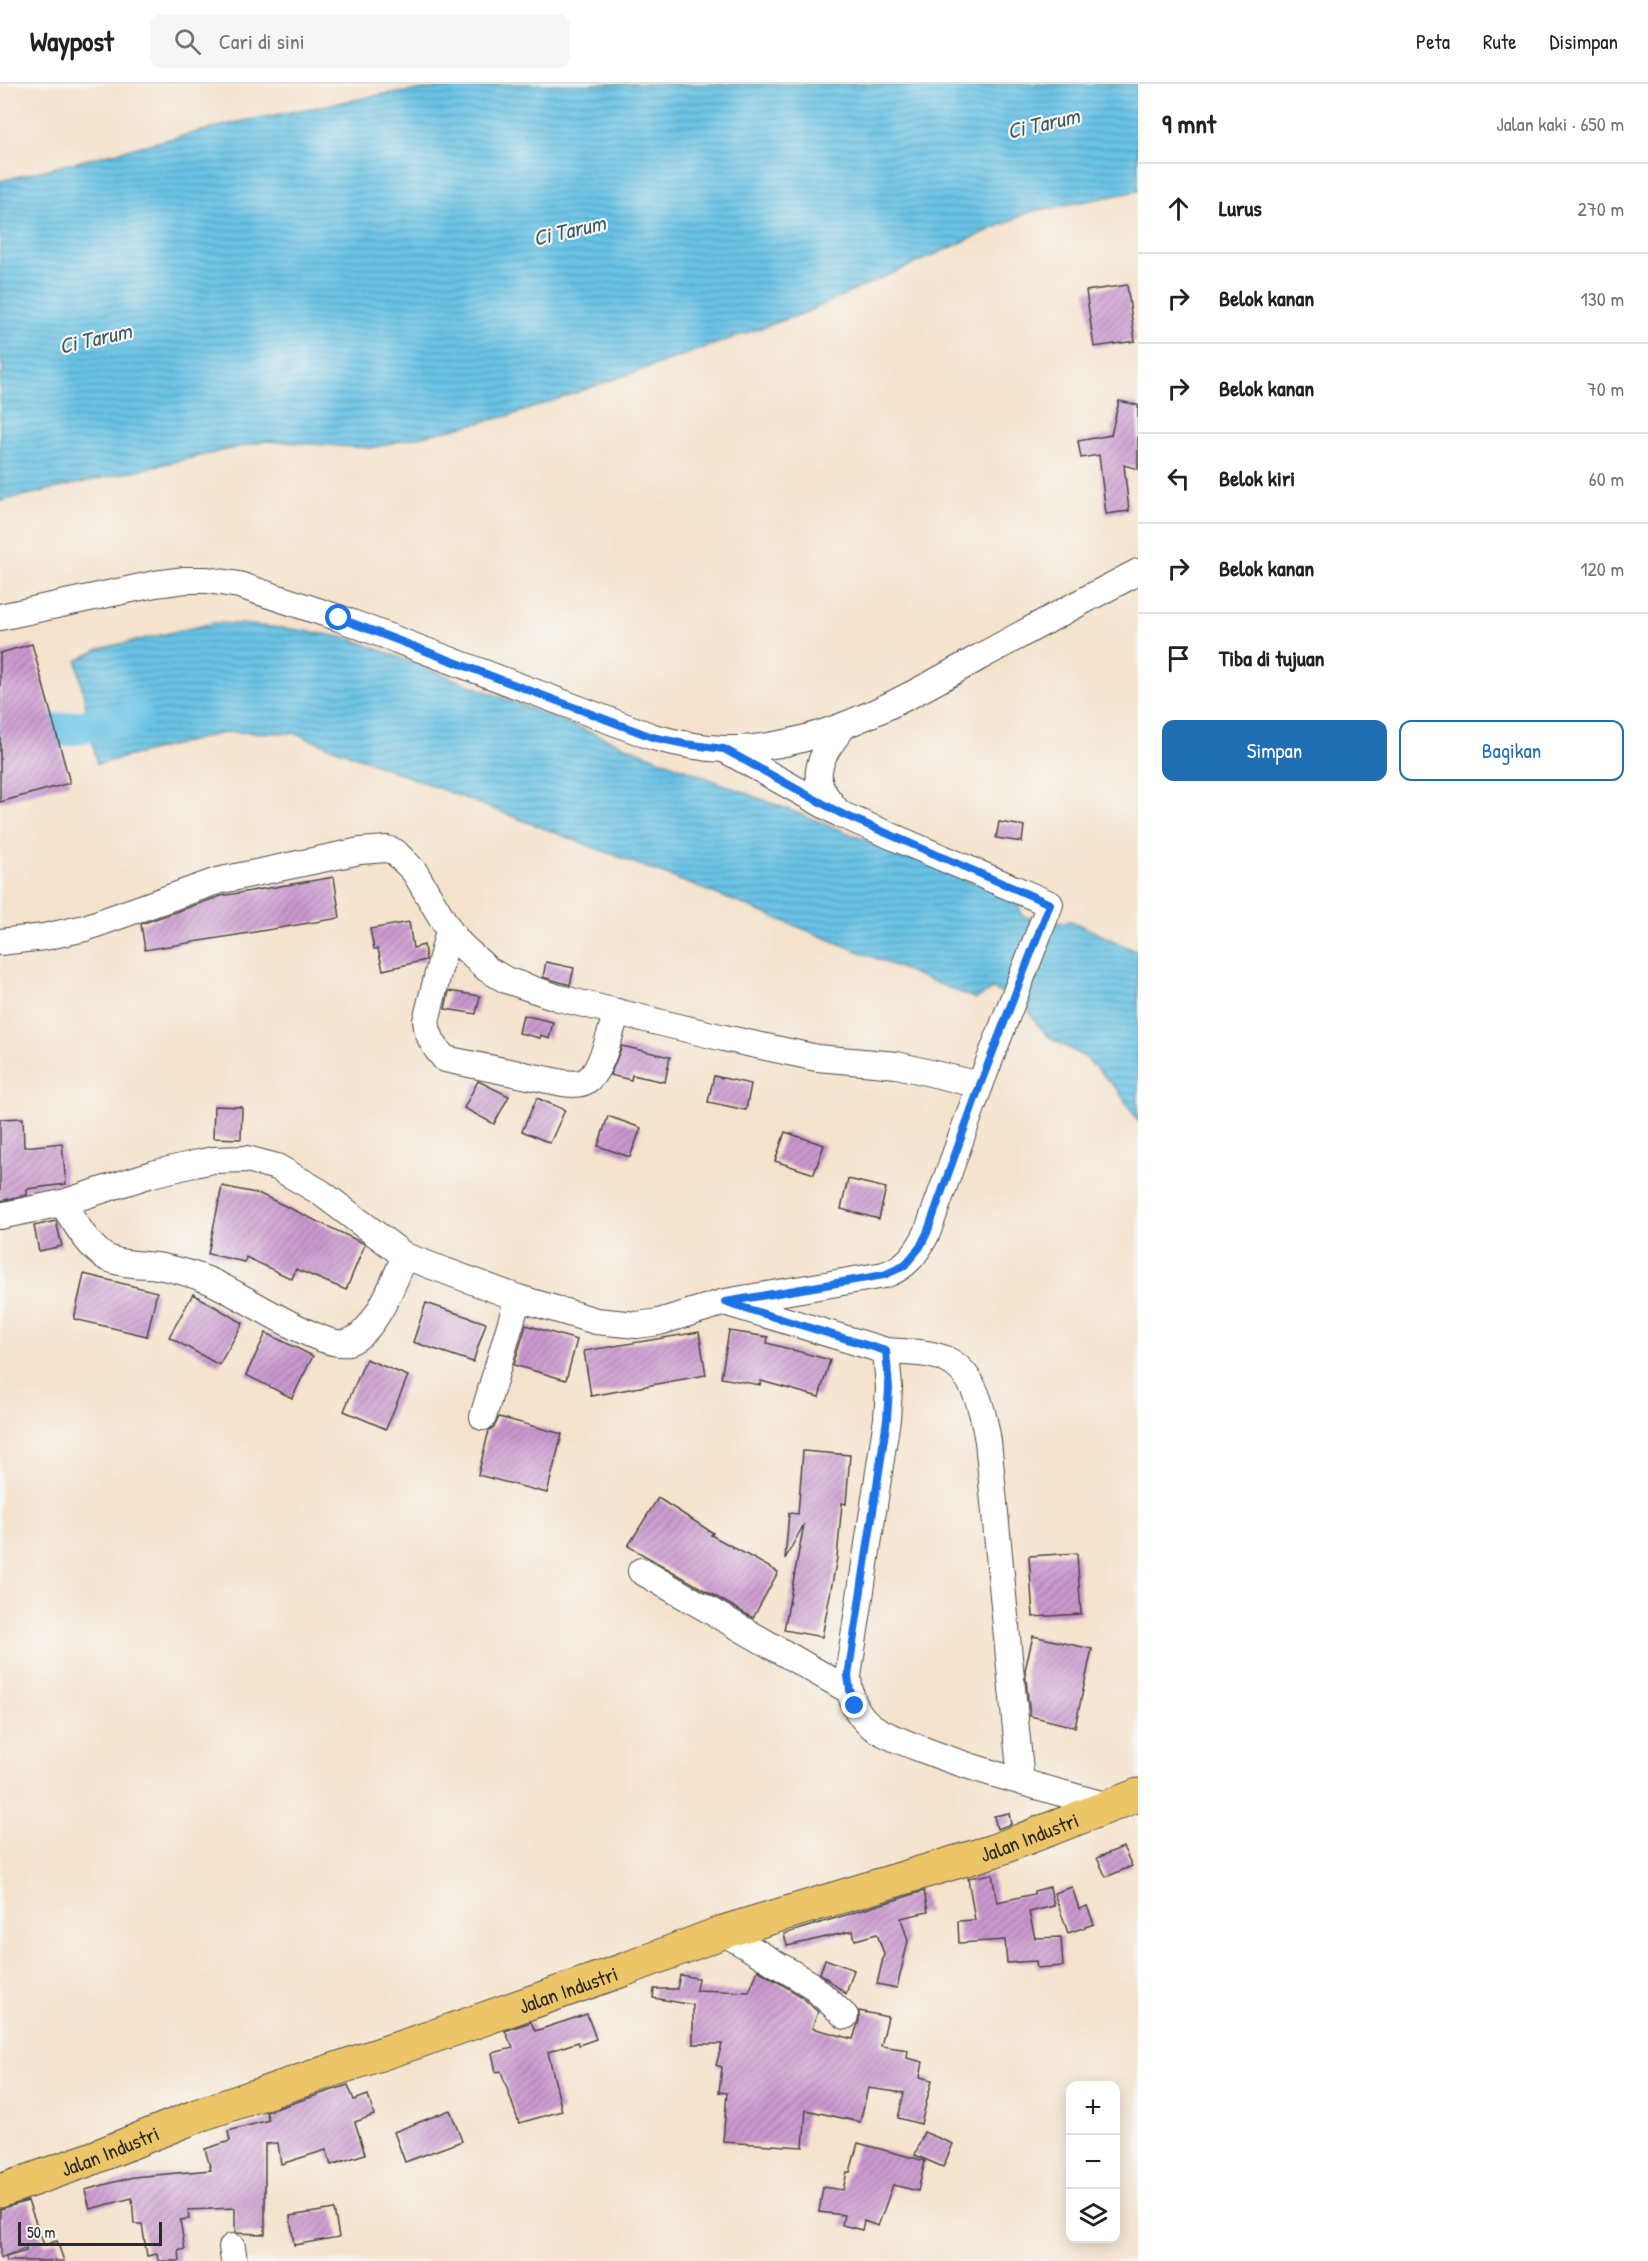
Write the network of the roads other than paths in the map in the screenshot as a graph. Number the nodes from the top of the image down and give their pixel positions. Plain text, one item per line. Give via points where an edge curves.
1 (1138, 572) edge
2 (0, 617) edge
3 (844, 726) junction
4 (724, 749) junction
5 (840, 813) junction
6 (449, 930) junction
7 (0, 942) edge
8 (617, 1012) junction
9 (980, 1085) junction
10 (62, 1203) junction
11 (0, 1216) edge
12 (405, 1256) junction
13 (518, 1298) junction
14 (725, 1302) junction
15 (886, 1351) junction
16 (483, 1417) dead end
17 (641, 1571) dead end
18 (850, 1690) junction
19 (1020, 1781) junction
20 (1124, 1801) edge
21 (723, 1932) junction
22 (845, 2016) dead end
23 (0, 2191) edge

1 - 3 street via 915,693
2 - 4 street via 155,584 207,580 238,585 339,618 652,737
3 - 4 street via 764,745
3 - 5 street via 829,744 820,770 821,788
4 - 5 street
5 - 9 street via 1050,904
6 - 7 street via 414,871 395,852 378,849 217,881 85,928
6 - 8 street via 495,975 559,998
6 - 8 street via 426,1021 427,1034 445,1059 563,1083 585,1082 598,1067
8 - 9 street via 803,1055 897,1065
9 - 14 street via 927,1233 904,1266 884,1275
10 - 11 street
10 - 12 street via 194,1164 247,1159 278,1167 320,1192
10 - 12 street via 88,1241 106,1257 211,1281 317,1338 337,1344 353,1341 367,1330
12 - 13 street
13 - 14 street via 596,1321 636,1325
13 - 16 street
14 - 15 street
15 - 18 street via 887,1419 850,1660
15 - 19 street via 928,1354 947,1360 962,1371 974,1388 983,1412
17 - 18 street
18 - 19 street via 861,1715 871,1726 956,1763
19 - 20 street
20 - 21 main road, Jalan Industri via 993,1851
21 - 22 street via 810,1984
21 - 23 main road, Jalan Industri via 626,1970 199,2115

